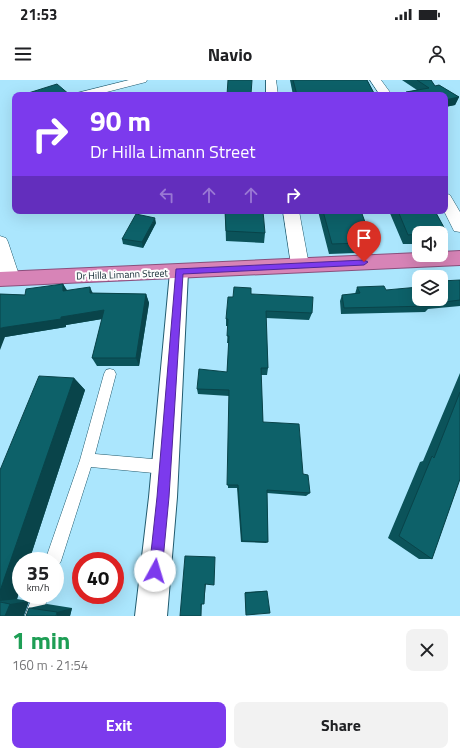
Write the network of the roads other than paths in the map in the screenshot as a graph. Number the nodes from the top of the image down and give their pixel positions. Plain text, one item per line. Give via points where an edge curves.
1 (142, 80) edge
2 (271, 80) edge
3 (375, 80) edge
4 (93, 92) edge
5 (272, 92) edge
6 (384, 92) edge
7 (448, 204) edge
8 (292, 214) edge
9 (460, 227) edge
10 (0, 242) edge
11 (460, 258) edge
12 (300, 265) junction
13 (179, 272) junction
14 (5, 279) edge
15 (110, 374) dead end
16 (87, 460) junction
17 (164, 468) junction
18 (56, 552) edge
19 (38, 604) edge
20 (33, 616) edge
21 (151, 616) edge

1 - 4 street
2 - 5 street
3 - 6 street
7 - 9 street
8 - 12 street
10 - 14 street
11 - 12 highway, Dr Hilla Limann Street
12 - 13 highway, Dr Hilla Limann Street
13 - 14 highway, Dr Hilla Limann Street
13 - 17 street
15 - 16 lane
16 - 17 lane
16 - 18 lane
17 - 21 street
19 - 20 lane

